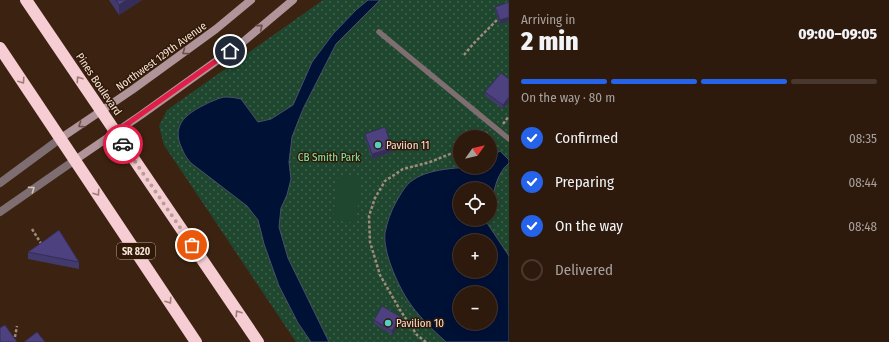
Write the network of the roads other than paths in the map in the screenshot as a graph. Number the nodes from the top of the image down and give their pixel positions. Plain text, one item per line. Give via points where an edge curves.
1 (26, 0) edge
2 (250, 0) edge
3 (293, 0) edge
4 (379, 32) dead end
5 (0, 48) edge
6 (101, 111) junction
7 (116, 132) junction
8 (61, 138) junction
9 (509, 139) edge
10 (76, 160) junction
11 (1, 179) edge
12 (0, 212) edge
13 (196, 342) edge
14 (258, 342) edge

6 -> 1 highway, Pines Boulevard
2 -> 6 street, Northwest 129th Avenue via 216,29
7 -> 3 street via 243,42
4 - 9 lane
5 -> 8 highway, SR 820
6 - 7 highway, Pines Boulevard
6 -> 8 street, Northwest 129th Avenue
7 - 10 street
14 -> 7 highway, Pines Boulevard
8 - 10 highway, SR 820
8 - 11 street
12 -> 10 street
10 -> 13 highway, SR 820

